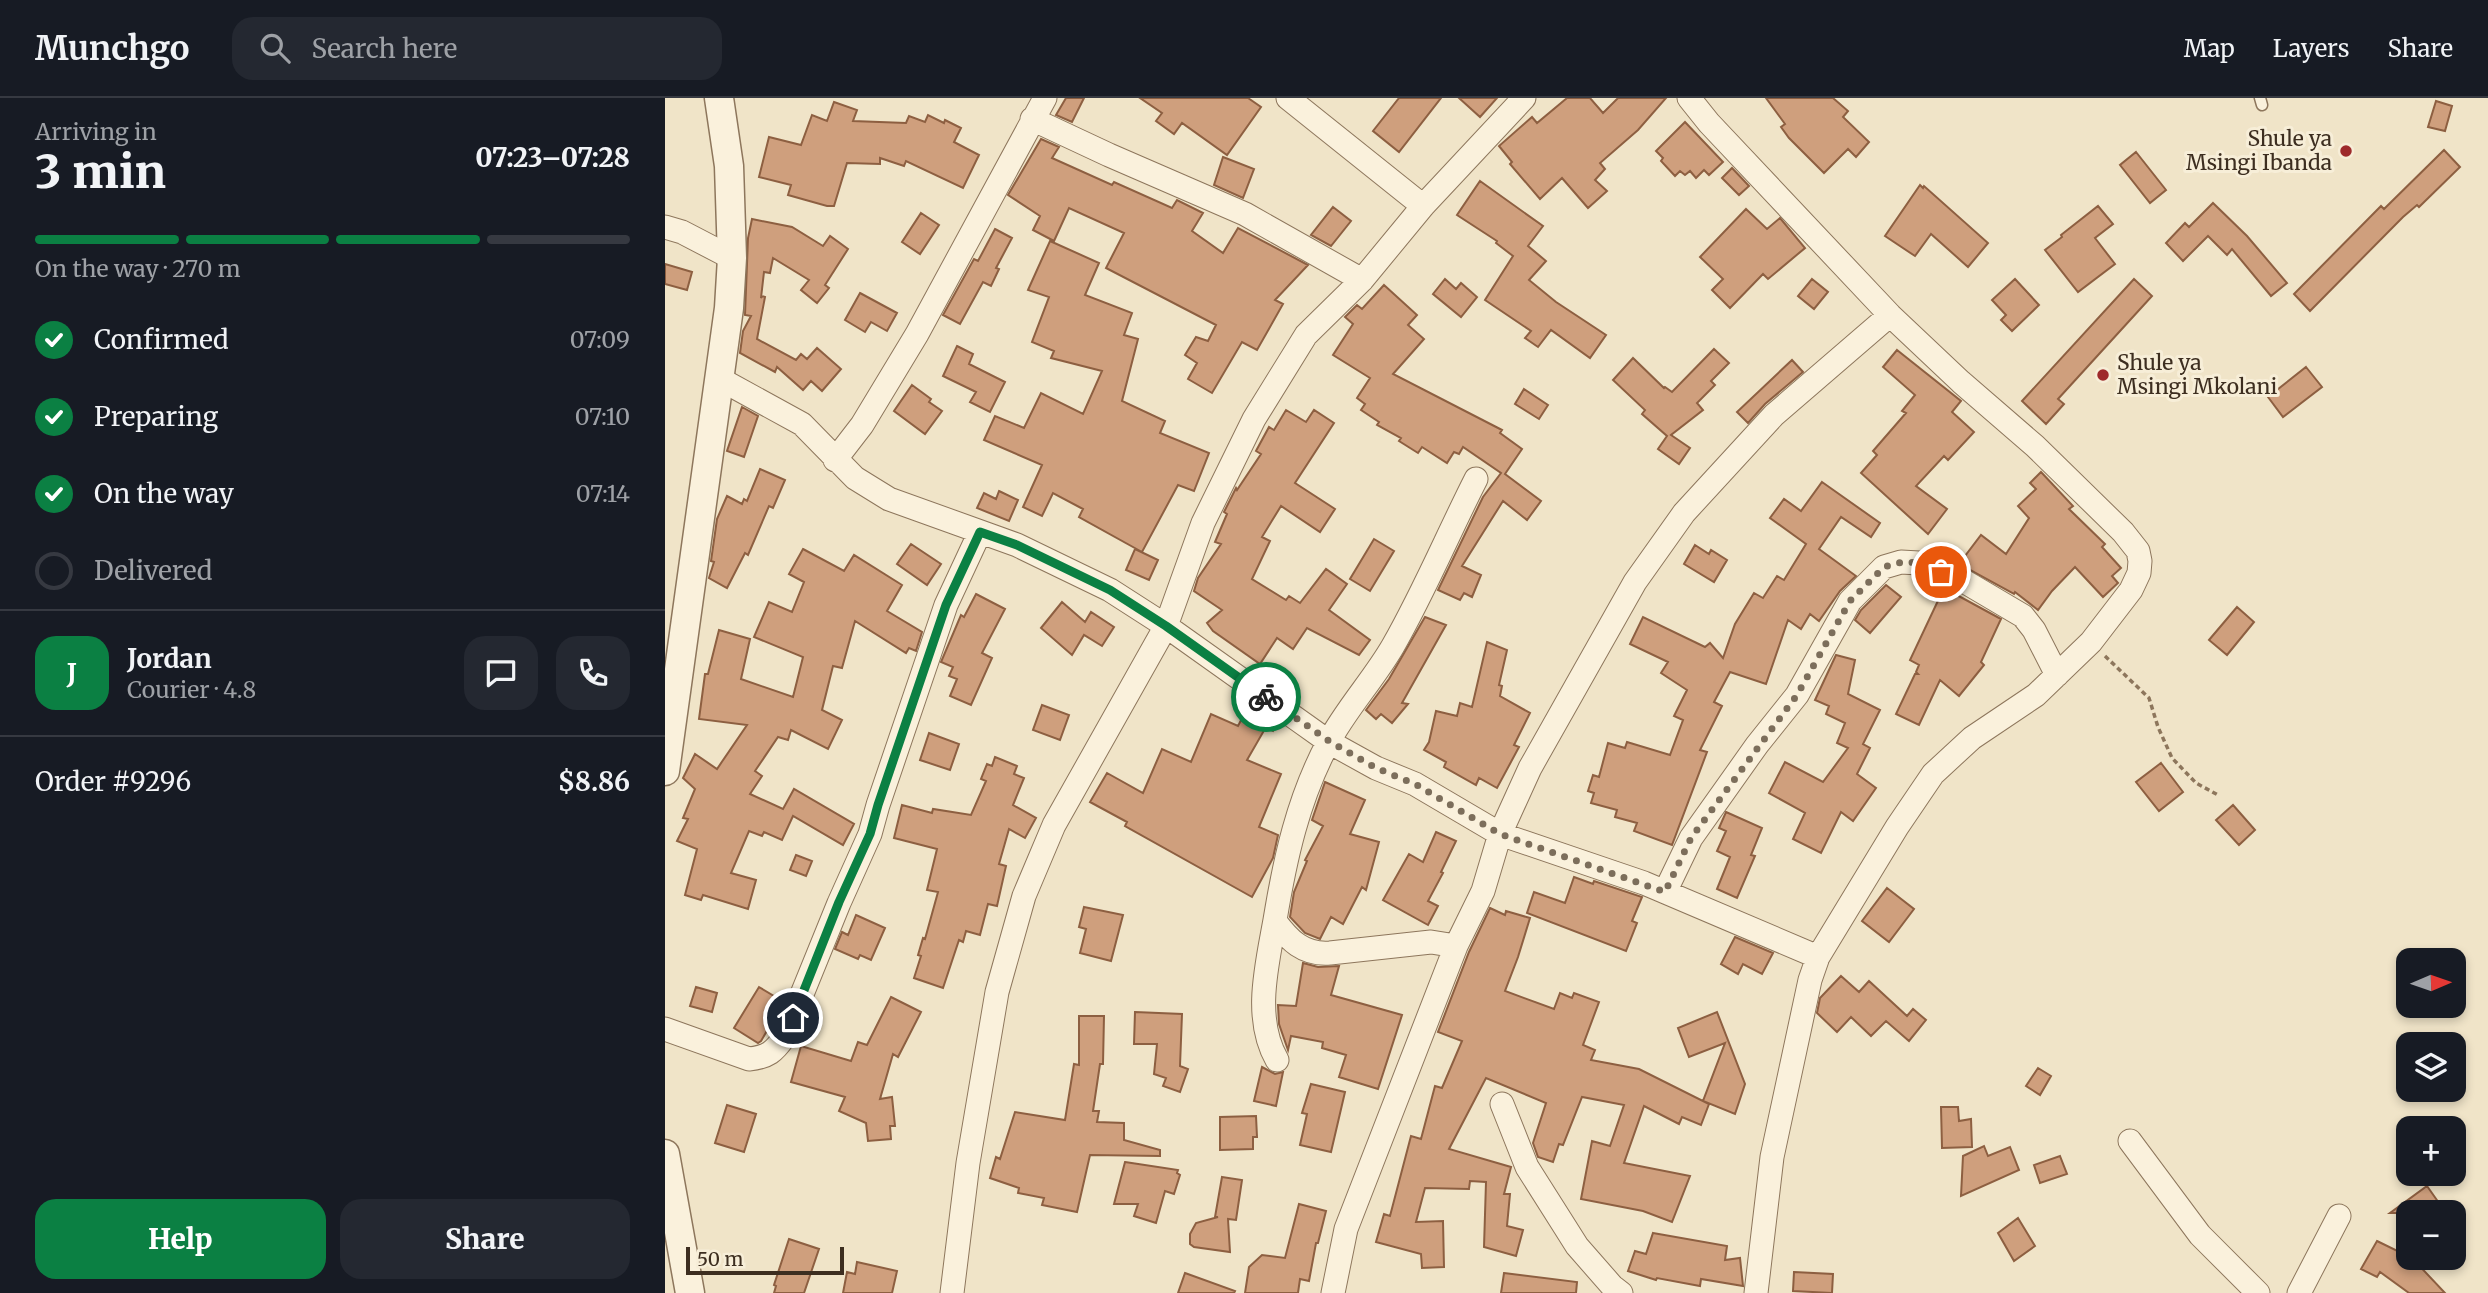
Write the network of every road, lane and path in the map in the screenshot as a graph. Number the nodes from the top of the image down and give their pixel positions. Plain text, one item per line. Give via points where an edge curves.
1 (719, 98) edge
2 (1045, 98) edge
3 (1288, 98) edge
4 (1524, 98) edge
5 (1689, 98) edge
6 (1032, 119) junction
7 (1423, 206) junction
8 (665, 226) edge
9 (733, 258) junction
10 (1362, 280) junction
11 (1890, 315) junction
12 (720, 379) junction
13 (835, 460) junction
14 (1476, 479) dead end
15 (980, 532) junction
16 (1166, 626) junction
17 (2091, 642) junction
18 (2057, 675) junction
19 (667, 739) edge
20 (1329, 741) junction
21 (665, 771) edge
22 (2218, 795) dead end
23 (1500, 834) junction
24 (1665, 892) junction
25 (1275, 920) junction
26 (1456, 946) junction
27 (1818, 957) junction
28 (665, 1029) edge
29 (1277, 1060) dead end
30 (1502, 1104) dead end
31 (2130, 1142) dead end
32 (665, 1154) edge
33 (2339, 1216) dead end
34 (690, 1293) edge
35 (952, 1293) edge
36 (1333, 1293) edge
37 (1621, 1293) edge
38 (1756, 1293) edge
39 (2258, 1293) edge
40 (2299, 1293) edge

1 - 9 street via 729,166
2 - 6 street
3 - 7 street
4 - 7 street
5 - 11 street
6 - 10 street via 1245,214
6 - 13 street via 917,334 862,425
7 - 10 street
8 - 9 street
9 - 12 street
10 - 16 street via 1306,335 1254,419 1203,523
11 - 17 street via 2035,446 2138,551 2139,573 2131,590
11 - 23 street via 1774,415 1684,513 1635,582 1530,768
12 - 13 street via 802,424
12 - 19 street
13 - 15 street via 888,499
14 - 20 street via 1393,646
15 - 16 street via 1110,590
15 - 28 street via 946,605 870,834 785,1037 774,1052 749,1059
16 - 20 street
16 - 35 street via 1054,825 1024,896 997,992
17 - 18 street
17 - 22 path via 2149,698 2172,758 2196,783
18 - 24 street via 2022,616 1962,580 1919,563 1884,567 1850,601 1797,695 1691,838
18 - 27 street via 2036,695 1972,738 1933,774
19 - 21 street
20 - 23 street
20 - 25 street via 1297,815
23 - 24 street
23 - 26 street via 1483,891
24 - 27 street
25 - 26 street via 1288,939 1314,953 1431,942
25 - 29 street via 1268,950 1264,1022
26 - 36 street via 1346,1229
27 - 38 street via 1772,1157
30 - 37 street via 1527,1167 1577,1246
31 - 39 street via 2200,1236
32 - 34 street
33 - 40 street

